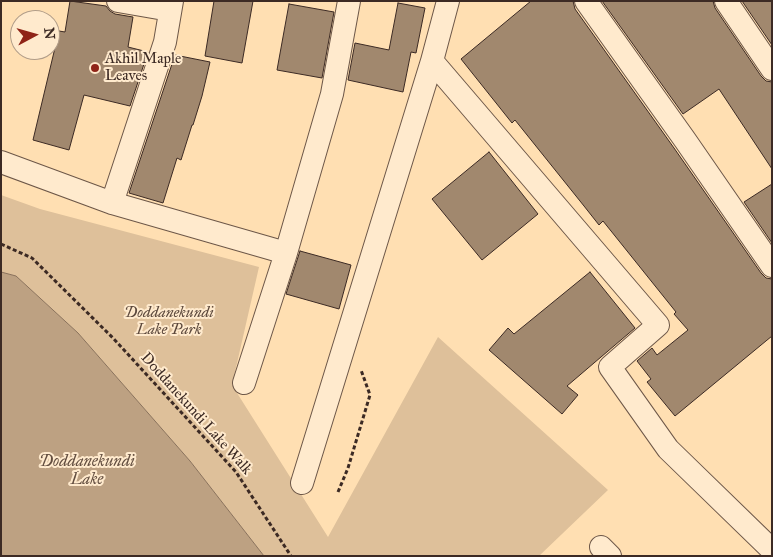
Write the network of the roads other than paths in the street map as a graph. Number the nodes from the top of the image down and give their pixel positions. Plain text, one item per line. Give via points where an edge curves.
1 (118, 1) edge
2 (586, 1) edge
3 (726, 1) edge
4 (343, 2) edge
5 (445, 2) edge
6 (171, 6) edge
7 (432, 62) junction
8 (772, 69) edge
9 (1, 162) edge
10 (112, 203) junction
11 (286, 253) junction
12 (772, 266) edge
13 (244, 383) dead end
14 (302, 483) dead end
15 (772, 550) edge

1 - 6 street
2 - 12 street
3 - 8 street
4 - 11 street via 332,94
5 - 7 street
6 - 10 street via 165,42
7 - 14 street
7 - 15 street via 658,325 610,367 668,449
9 - 10 street
10 - 11 street
11 - 13 street

